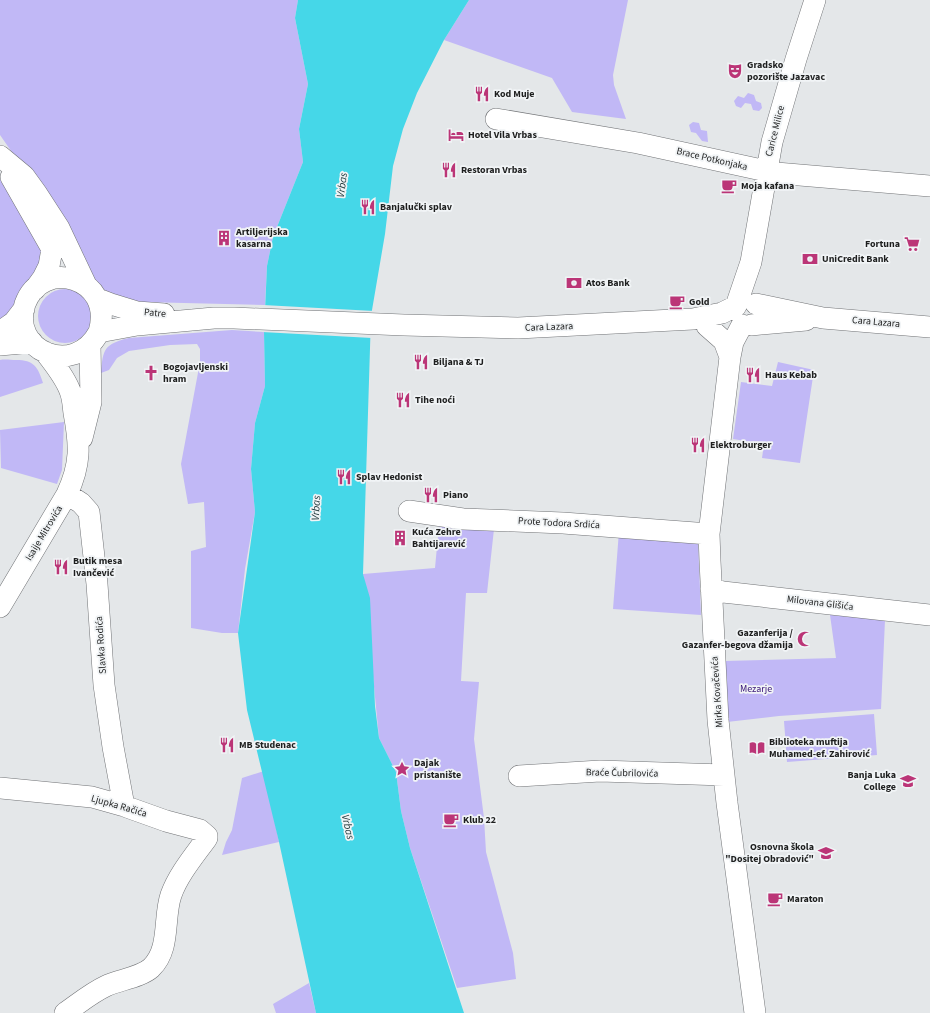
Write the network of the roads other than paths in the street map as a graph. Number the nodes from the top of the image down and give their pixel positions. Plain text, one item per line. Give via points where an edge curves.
1 (815, 0) edge
2 (496, 119) dead end
3 (0, 156) edge
4 (766, 170) junction
5 (930, 186) edge
6 (92, 292) junction
7 (28, 301) junction
8 (746, 314) junction
9 (224, 318) junction
10 (700, 323) junction
11 (930, 327) edge
12 (0, 332) edge
13 (95, 338) junction
14 (0, 345) edge
15 (38, 347) junction
16 (730, 358) junction
17 (78, 454) junction
18 (67, 494) junction
19 (409, 511) dead end
20 (709, 534) junction
21 (711, 589) junction
22 (0, 607) edge
23 (930, 615) edge
24 (724, 775) junction
25 (520, 776) dead end
26 (0, 788) edge
27 (124, 806) junction
28 (65, 1013) edge
29 (755, 1013) edge

1 - 4 street, Carice Milice via 782,105
2 - 4 street, Brace Potkonjaka via 638,142
3 - 6 street via 24,176 37,194 59,228
3 - 7 street via 52,249 49,266
4 - 5 street, Brace Potkonjaka via 776,173
4 - 8 street, Carice Milice via 750,265
6 - 7 street, Patre via 72,279 58,278 43,282
6 - 9 street, Patre via 137,312
6 - 13 street via 102,313 102,323
7 - 12 street, Patre via 14,322
7 - 15 street via 25,329
8 - 10 street, Cara Lazara via 722,313
8 - 11 street, Cara Lazara via 786,323 823,318
8 - 16 street, Mirka Kovačevića via 733,342
9 - 10 street, Cara Lazara via 518,328
9 - 13 street, Patre via 119,327
10 - 16 street via 724,341
13 - 15 street, Patre via 85,350 72,355 58,356
13 - 17 street, Isaije Mitrovića via 91,402
14 - 15 street, Patre
15 - 17 street, Isaije Mitrovića via 58,369 70,392 78,436
16 - 20 street, Mirka Kovačevića
17 - 18 street, Isaije Mitrovića via 77,466
18 - 22 street, Isaije Mitrovića
18 - 27 street, Slavka Rodića via 89,512 104,685
19 - 20 street, Prote Todora Srdića via 463,519 563,522
20 - 21 street, Mirka Kovačevića
21 - 23 street, Milovana Glišića
21 - 24 street, Mirka Kovačevića via 718,720
24 - 25 street, Braće Čubrilovića via 600,771
24 - 29 street, Mirka Kovačevića
26 - 27 street, Ljupka Račića via 92,797
27 - 28 street, Ljupka Račića via 200,830 205,833 206,838 171,894 164,943 152,967 144,973 106,986

